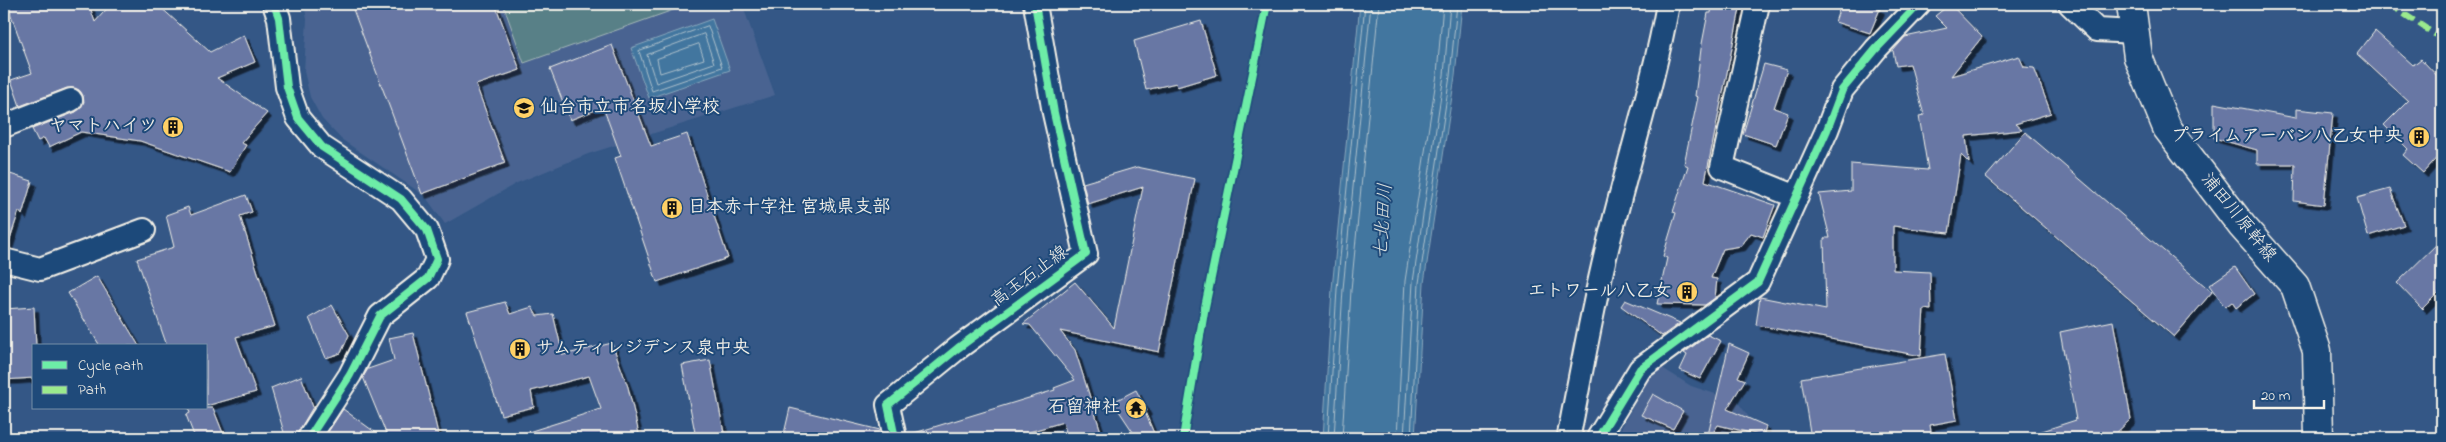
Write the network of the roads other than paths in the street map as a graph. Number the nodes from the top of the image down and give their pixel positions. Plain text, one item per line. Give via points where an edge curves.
1 (274, 4) edge
2 (1035, 4) edge
3 (1668, 4) edge
4 (1758, 4) edge
5 (1919, 4) edge
6 (2070, 4) edge
7 (2131, 4) edge
8 (2135, 32) junction
9 (71, 100) dead end
10 (4, 126) edge
11 (1796, 197) junction
12 (144, 230) dead end
13 (4, 260) edge
14 (310, 438) edge
15 (895, 438) edge
16 (1572, 438) edge
17 (1598, 438) edge
18 (2319, 438) edge

1 - 14 street via 279,18 287,87 298,118 322,147 401,199 427,230 437,259 428,278 380,316 350,375
2 - 15 street, 高玉石止線 via 1054,113 1086,254 958,348 888,405
3 - 16 street via 1658,59 1614,218 1569,435
4 - 11 street via 1722,166
5 - 11 street via 1842,90
6 - 8 street via 2097,30
7 - 8 street, 浦田川原幹線
8 - 18 street, 浦田川原幹線 via 2138,57 2167,128 2242,226 2295,286 2317,352
9 - 10 street
11 - 17 street via 1758,282 1640,370
12 - 13 street via 40,269

